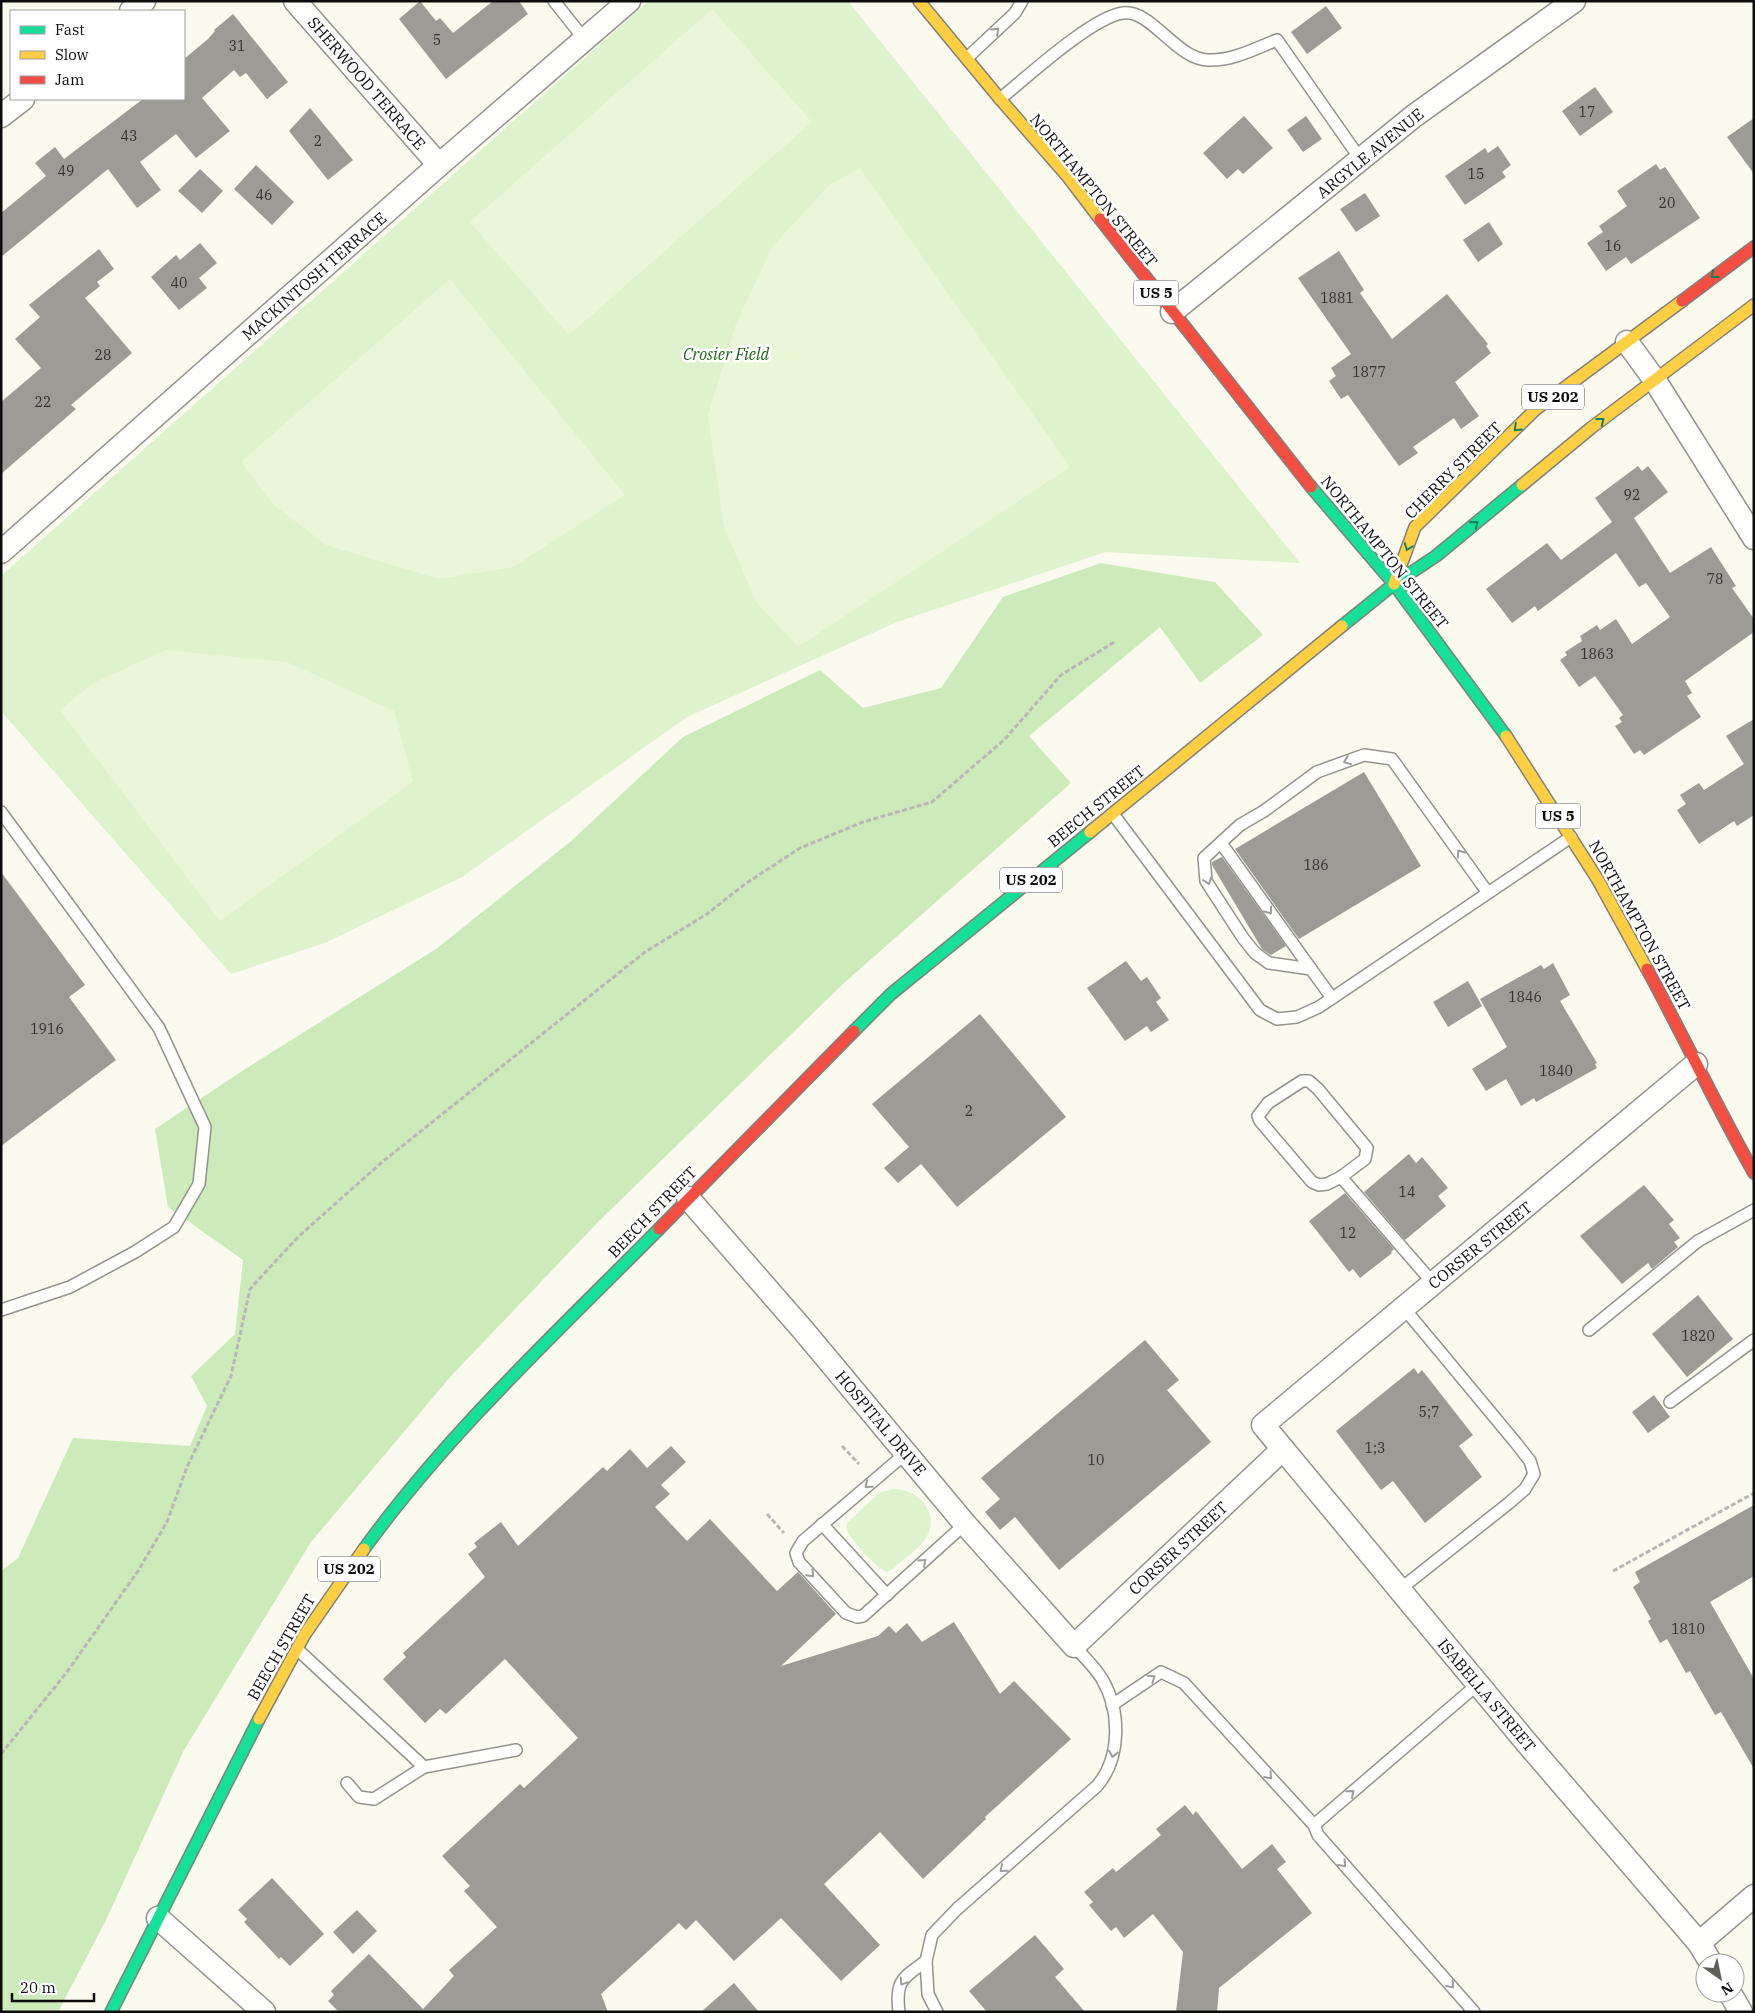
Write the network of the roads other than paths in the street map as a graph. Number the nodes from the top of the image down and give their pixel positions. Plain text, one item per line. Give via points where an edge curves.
1 (144, 1) edge
2 (294, 1) edge
3 (554, 1) edge
4 (629, 1) edge
5 (919, 1) edge
6 (1022, 1) edge
7 (1574, 1) edge
8 (132, 10) edge
9 (585, 40) junction
10 (967, 58) junction
11 (1000, 99) junction
12 (22, 100) edge
13 (1, 116) edge
14 (1361, 160) junction
15 (439, 166) junction
16 (1754, 247) edge
17 (1754, 305) edge
18 (1172, 312) junction
19 (1627, 342) junction
20 (1654, 380) junction
21 (1754, 538) edge
22 (1, 552) edge
23 (1394, 584) junction
24 (1, 812) edge
25 (1113, 814) junction
26 (1571, 837) junction
27 (1221, 843) junction
28 (1488, 893) junction
29 (1311, 969) junction
30 (1332, 998) junction
31 (1696, 1064) junction
32 (1754, 1173) edge
33 (1341, 1177) junction
34 (688, 1198) junction
35 (1754, 1210) edge
36 (1433, 1283) junction
37 (1403, 1307) junction
38 (1, 1310) edge
39 (1589, 1330) dead end
40 (1754, 1340) edge
41 (1670, 1402) dead end
42 (1263, 1425) joint
43 (1283, 1449) junction
44 (905, 1454) junction
45 (822, 1524) junction
46 (965, 1524) junction
47 (1399, 1590) junction
48 (887, 1595) junction
49 (1074, 1646) junction
50 (297, 1648) junction
51 (1478, 1684) junction
52 (1112, 1705) junction
53 (516, 1750) dead end
54 (424, 1767) junction
55 (348, 1783) dead end
56 (1314, 1825) junction
57 (1754, 1896) edge
58 (158, 1918) junction
59 (1699, 1942) junction
60 (1705, 1953) edge
61 (926, 1961) junction
62 (111, 2012) edge
63 (264, 2012) edge
64 (899, 2012) edge
65 (937, 2012) edge
66 (1474, 2012) edge

1 - 8 street
2 - 15 street, SHERWOOD TERRACE
3 - 9 lane
4 - 9 street, MACKINTOSH TERRACE
5 - 10 main road, NORTHAMPTON STREET / US 5
10 -> 6 lane via 1015,13
7 - 14 street, ARGYLE AVENUE via 1414,116
9 - 15 street, MACKINTOSH TERRACE
10 - 11 main road, NORTHAMPTON STREET / US 5
11 - 14 lane via 1081,34 1107,18 1125,12 1143,18 1183,52 1206,60 1228,58 1276,40
11 - 18 main road, NORTHAMPTON STREET / US 5 via 1068,177
12 - 13 street
14 - 18 street, ARGYLE AVENUE
15 - 22 street, MACKINTOSH TERRACE
16 -> 19 main road, CHERRY STREET / US 202
17 - 20 main road, US 202
18 - 23 main road, NORTHAMPTON STREET / US 5 via 1308,483
19 - 20 street
19 -> 23 main road, CHERRY STREET / US 202 via 1536,409 1415,527
20 - 21 street
23 -> 20 main road, US 202 via 1436,556
23 - 25 main road, BEECH STREET / US 202
23 - 26 main road, NORTHAMPTON STREET / US 5 via 1517,751
24 - 38 lane via 159,1028 205,1127 199,1184 174,1227 70,1287
25 - 30 lane via 1260,1010 1277,1019 1297,1017
25 - 34 main road, BEECH STREET / US 202 via 891,994
26 - 28 lane
26 - 31 main road, NORTHAMPTON STREET / US 5 via 1598,880
28 -> 27 lane via 1392,760 1364,755 1318,772 1240,825
27 -> 29 lane
27 -> 29 lane via 1204,858 1206,881 1243,938 1269,964
28 - 30 lane
29 - 30 lane
31 - 32 main road, NORTHAMPTON STREET / US 5
31 - 36 street, CORSER STREET
33 - 33 lane via 1327,1184 1312,1182 1260,1121 1260,1111 1302,1081 1309,1081 1367,1148 1365,1159
33 - 36 lane
34 - 44 street, HOSPITAL DRIVE via 804,1330
34 - 50 main road, BEECH STREET / US 202 via 463,1428 392,1510 338,1584
35 - 39 lane via 1698,1241
36 - 37 street, CORSER STREET
37 - 42 street, CORSER STREET
37 - 47 lane via 1521,1449 1534,1474 1525,1489 1509,1503
40 - 41 lane
42 - 43 street, ISABELLA STREET
43 - 47 street, ISABELLA STREET
43 - 49 street, CORSER STREET
44 -> 45 lane
44 - 46 street, HOSPITAL DRIVE
45 - 48 lane
45 -> 48 lane via 799,1546 796,1553 799,1562 852,1616 863,1616
48 -> 46 lane
46 - 49 street, HOSPITAL DRIVE
47 - 51 street, ISABELLA STREET
49 - 52 lane via 1102,1679
50 - 54 lane
50 - 58 main road, BEECH STREET / US 202
56 -> 51 lane
51 - 59 street, ISABELLA STREET
52 -> 56 lane via 1161,1672 1184,1683
52 -> 61 lane via 1115,1742 1105,1777 943,1922 932,1935
53 - 54 lane
54 - 55 lane via 374,1799 359,1797
56 -> 66 lane via 1318,1835
57 - 59 street
58 - 62 main road, BEECH STREET / US 202
58 - 63 street
59 - 60 street, ISABELLA STREET
61 -> 64 lane via 903,1978 896,1993
61 - 65 lane via 928,1994

